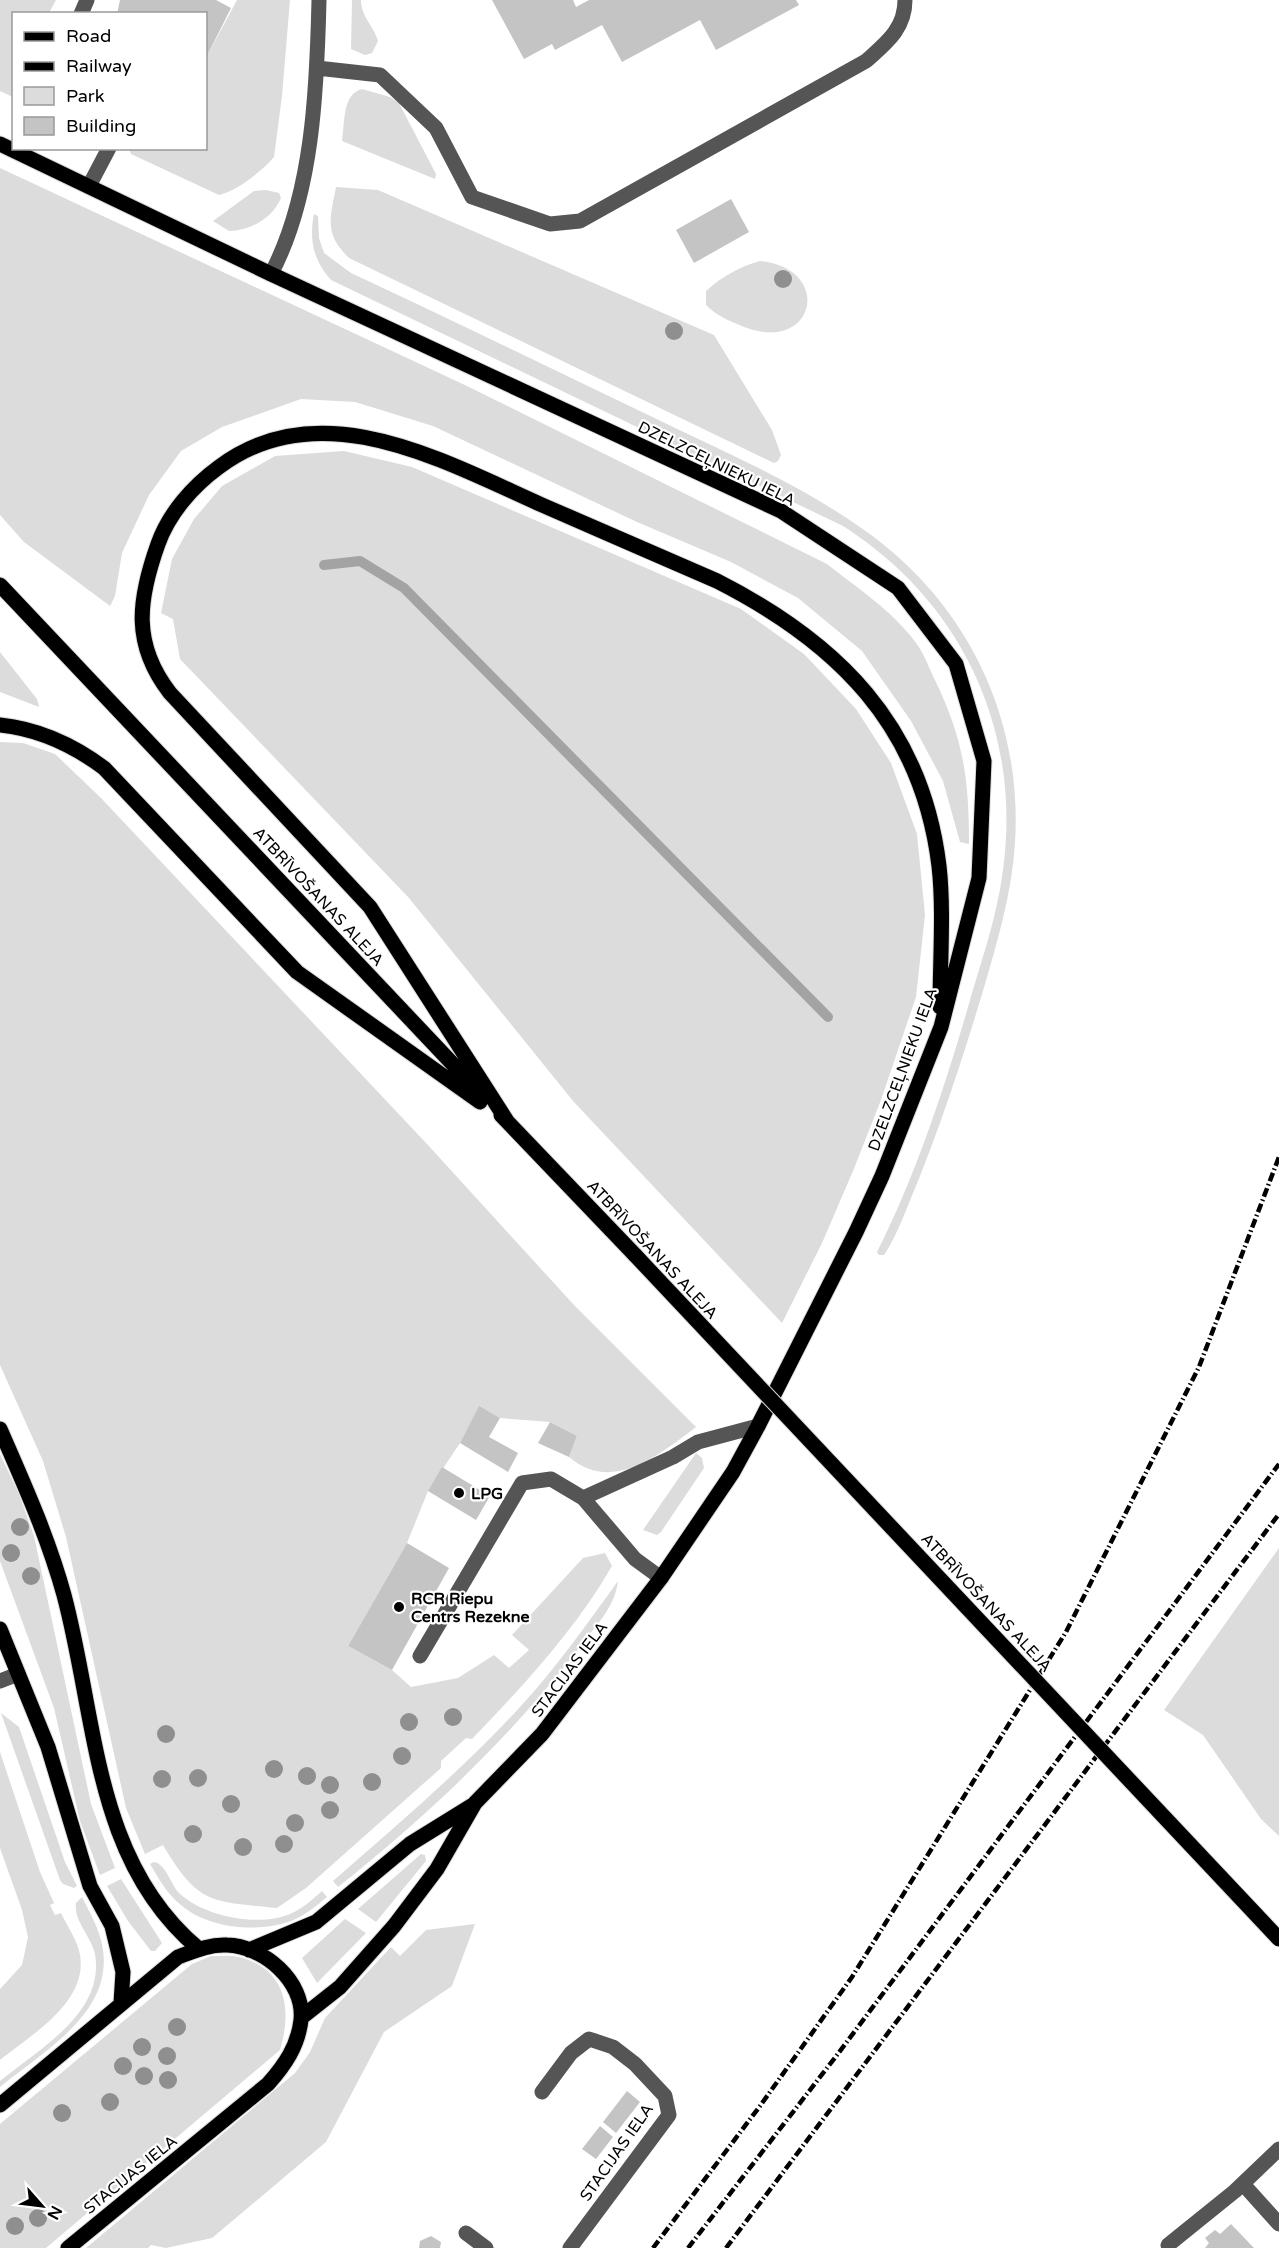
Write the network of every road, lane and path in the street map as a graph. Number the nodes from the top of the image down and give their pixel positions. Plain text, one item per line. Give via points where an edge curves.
1 (319, 0) edge
2 (905, 0) edge
3 (317, 68) junction
4 (13, 150) edge
5 (108, 150) edge
6 (89, 186) junction
7 (271, 274) junction
8 (0, 585) edge
9 (0, 725) edge
10 (940, 1027) junction
11 (507, 1121) junction
12 (758, 1426) junction
13 (0, 1429) edge
14 (584, 1498) junction
15 (661, 1578) junction
16 (0, 1629) edge
17 (420, 1656) dead end
18 (18, 1674) junction
19 (0, 1681) edge
20 (475, 1803) junction
21 (1279, 1939) edge
22 (199, 1948) junction
23 (249, 1950) junction
24 (121, 2003) junction
25 (302, 2017) junction
26 (542, 2092) dead end
27 (0, 2105) edge
28 (1279, 2149) edge
29 (1243, 2184) junction
30 (1279, 2224) edge
31 (466, 2233) dead end
32 (1168, 2245) dead end
33 (68, 2248) edge
34 (486, 2248) edge
35 (570, 2248) edge

1 - 3 street
2 - 3 street via 905,13 896,33 866,61 580,221 550,224 472,197 436,128 380,75
3 - 7 street via 299,194
4 - 6 main road, DZELZCEĻNIEKU IELA
5 - 6 street
6 - 7 main road, DZELZCEĻNIEKU IELA
7 - 10 main road, DZELZCEĻNIEKU IELA via 781,511 898,588 956,664 984,761 979,878
8 - 11 main road, ATBRĪVOŠANAS ALEJA
9 - 11 main road via 45,735 79,749 104,768 297,972
10 - 11 main road via 939,869 927,802 893,730 826,650 762,604 717,581 422,452 360,436 324,433 285,436 259,444 206,476 170,518 159,540 147,583 141,631 146,652 155,674 170,693 370,907
10 - 12 main road, DZELZCEĻNIEKU IELA via 882,1176
11 - 21 main road, ATBRĪVOŠANAS ALEJA, bridge
12 - 14 street via 698,1442
12 - 15 main road, DZELZCEĻNIEKU IELA via 733,1472
13 - 22 main road via 51,1547 76,1647 107,1803 132,1865 157,1905 176,1930
14 - 15 street via 635,1559
14 - 17 street via 551,1479 522,1483
15 - 20 main road, STACIJAS IELA via 543,1734
16 - 18 main road
18 - 19 street
18 - 24 main road via 48,1747 90,1886 112,1926 123,1972
20 - 23 main road, STACIJAS IELA via 410,1844 316,1922
20 - 25 main road, STACIJAS IELA via 437,1869 394,1926 340,1987
22 - 23 main road via 227,1945
22 - 24 main road via 178,1957
23 - 25 main road via 274,1962 293,1985
24 - 27 main road
25 - 33 main road, STACIJAS IELA via 285,2065 268,2084
26 - 35 street, STACIJAS IELA via 571,2053 589,2039 613,2047 635,2064 665,2096 669,2115
28 - 29 street
29 - 30 street
29 - 32 street
31 - 34 street

